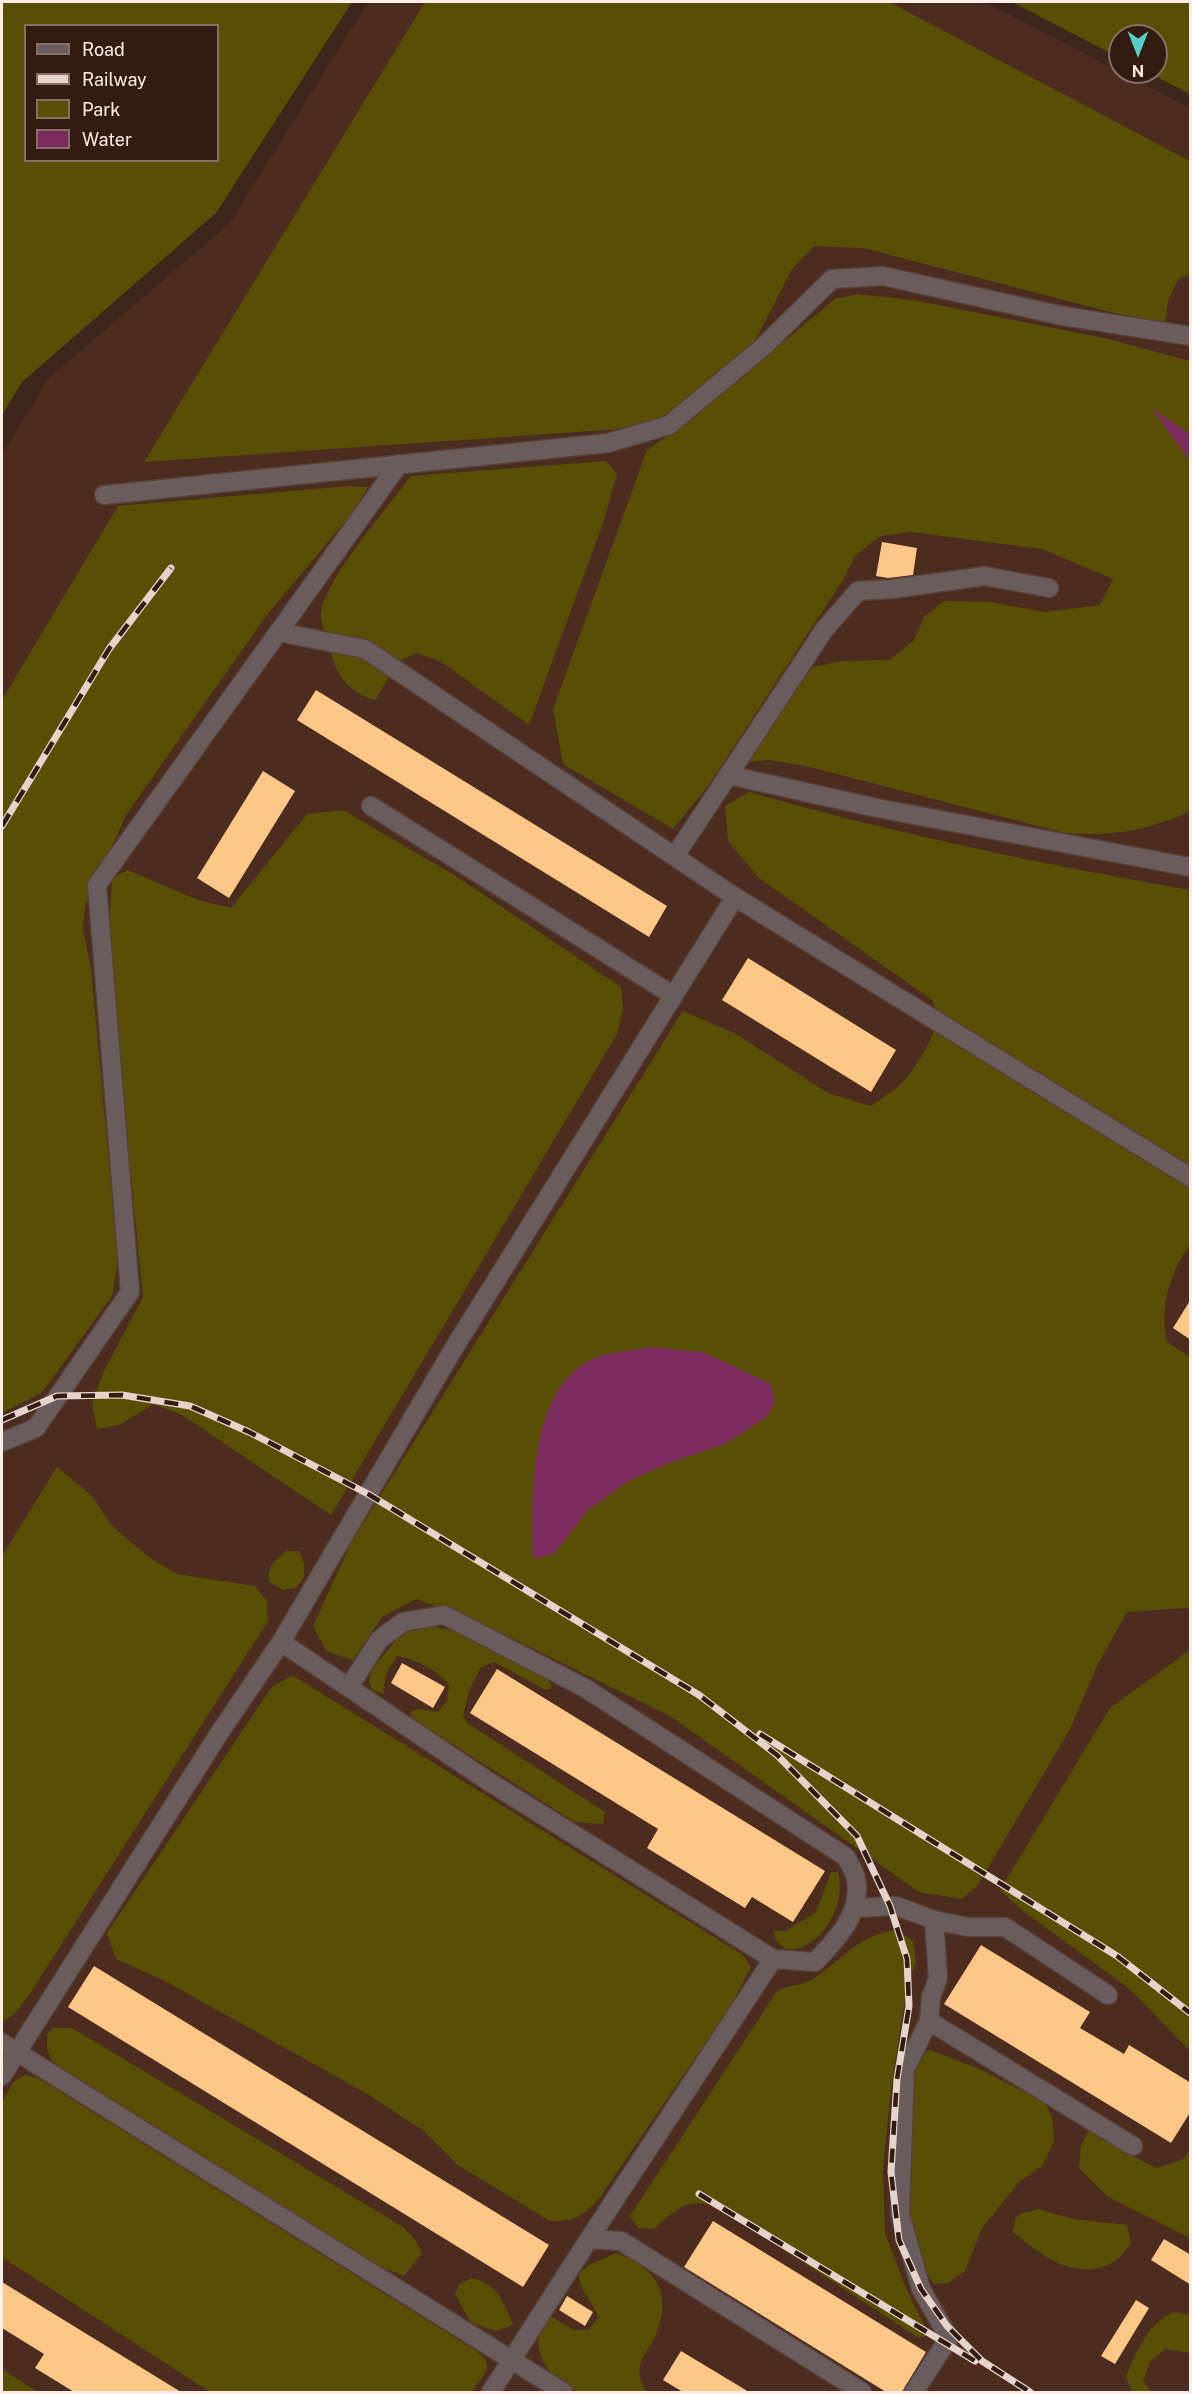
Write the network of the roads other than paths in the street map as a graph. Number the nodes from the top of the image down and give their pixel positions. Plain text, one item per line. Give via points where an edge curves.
1 (1191, 336) edge
2 (399, 464) junction
3 (104, 495) dead end
4 (1049, 588) dead end
5 (278, 632) junction
6 (728, 775) junction
7 (371, 806) dead end
8 (675, 856) junction
9 (1191, 867) edge
10 (735, 897) junction
11 (674, 996) junction
12 (1191, 1177) edge
13 (2, 1442) edge
14 (281, 1642) junction
15 (349, 1687) junction
16 (854, 1908) junction
17 (934, 1920) junction
18 (773, 1959) junction
19 (1108, 1995) dead end
20 (929, 2021) junction
21 (9, 2047) edge
22 (2, 2076) edge
23 (1133, 2146) dead end
24 (589, 2239) junction
25 (511, 2360) junction
26 (491, 2392) edge
27 (562, 2392) edge
28 (862, 2392) edge
29 (914, 2392) edge

1 - 2 lane via 1063,316 883,276 832,279 763,347 669,425 608,442
2 - 3 lane
2 - 5 lane
4 - 6 lane via 985,576 858,591 824,630
5 - 8 lane via 365,649
5 - 13 lane via 97,885 130,1292 36,1428
6 - 8 lane
6 - 9 lane via 877,808
7 - 11 lane
8 - 10 lane
10 - 11 lane
10 - 12 lane
11 - 14 lane via 449,1358
14 - 15 lane
14 - 21 lane
15 - 16 lane via 379,1640 403,1622 444,1616 585,1688 846,1857 856,1878
15 - 18 lane via 488,1780
16 - 17 lane via 896,1906
16 - 18 lane via 844,1932 815,1962
17 - 19 lane via 968,1927 1005,1927
17 - 20 lane via 938,1977
18 - 24 lane
20 - 23 lane
20 - 29 lane via 905,2069 900,2214 921,2289 949,2338
21 - 22 lane
21 - 25 lane
24 - 25 lane
24 - 28 lane via 621,2241
25 - 26 lane
25 - 27 lane

